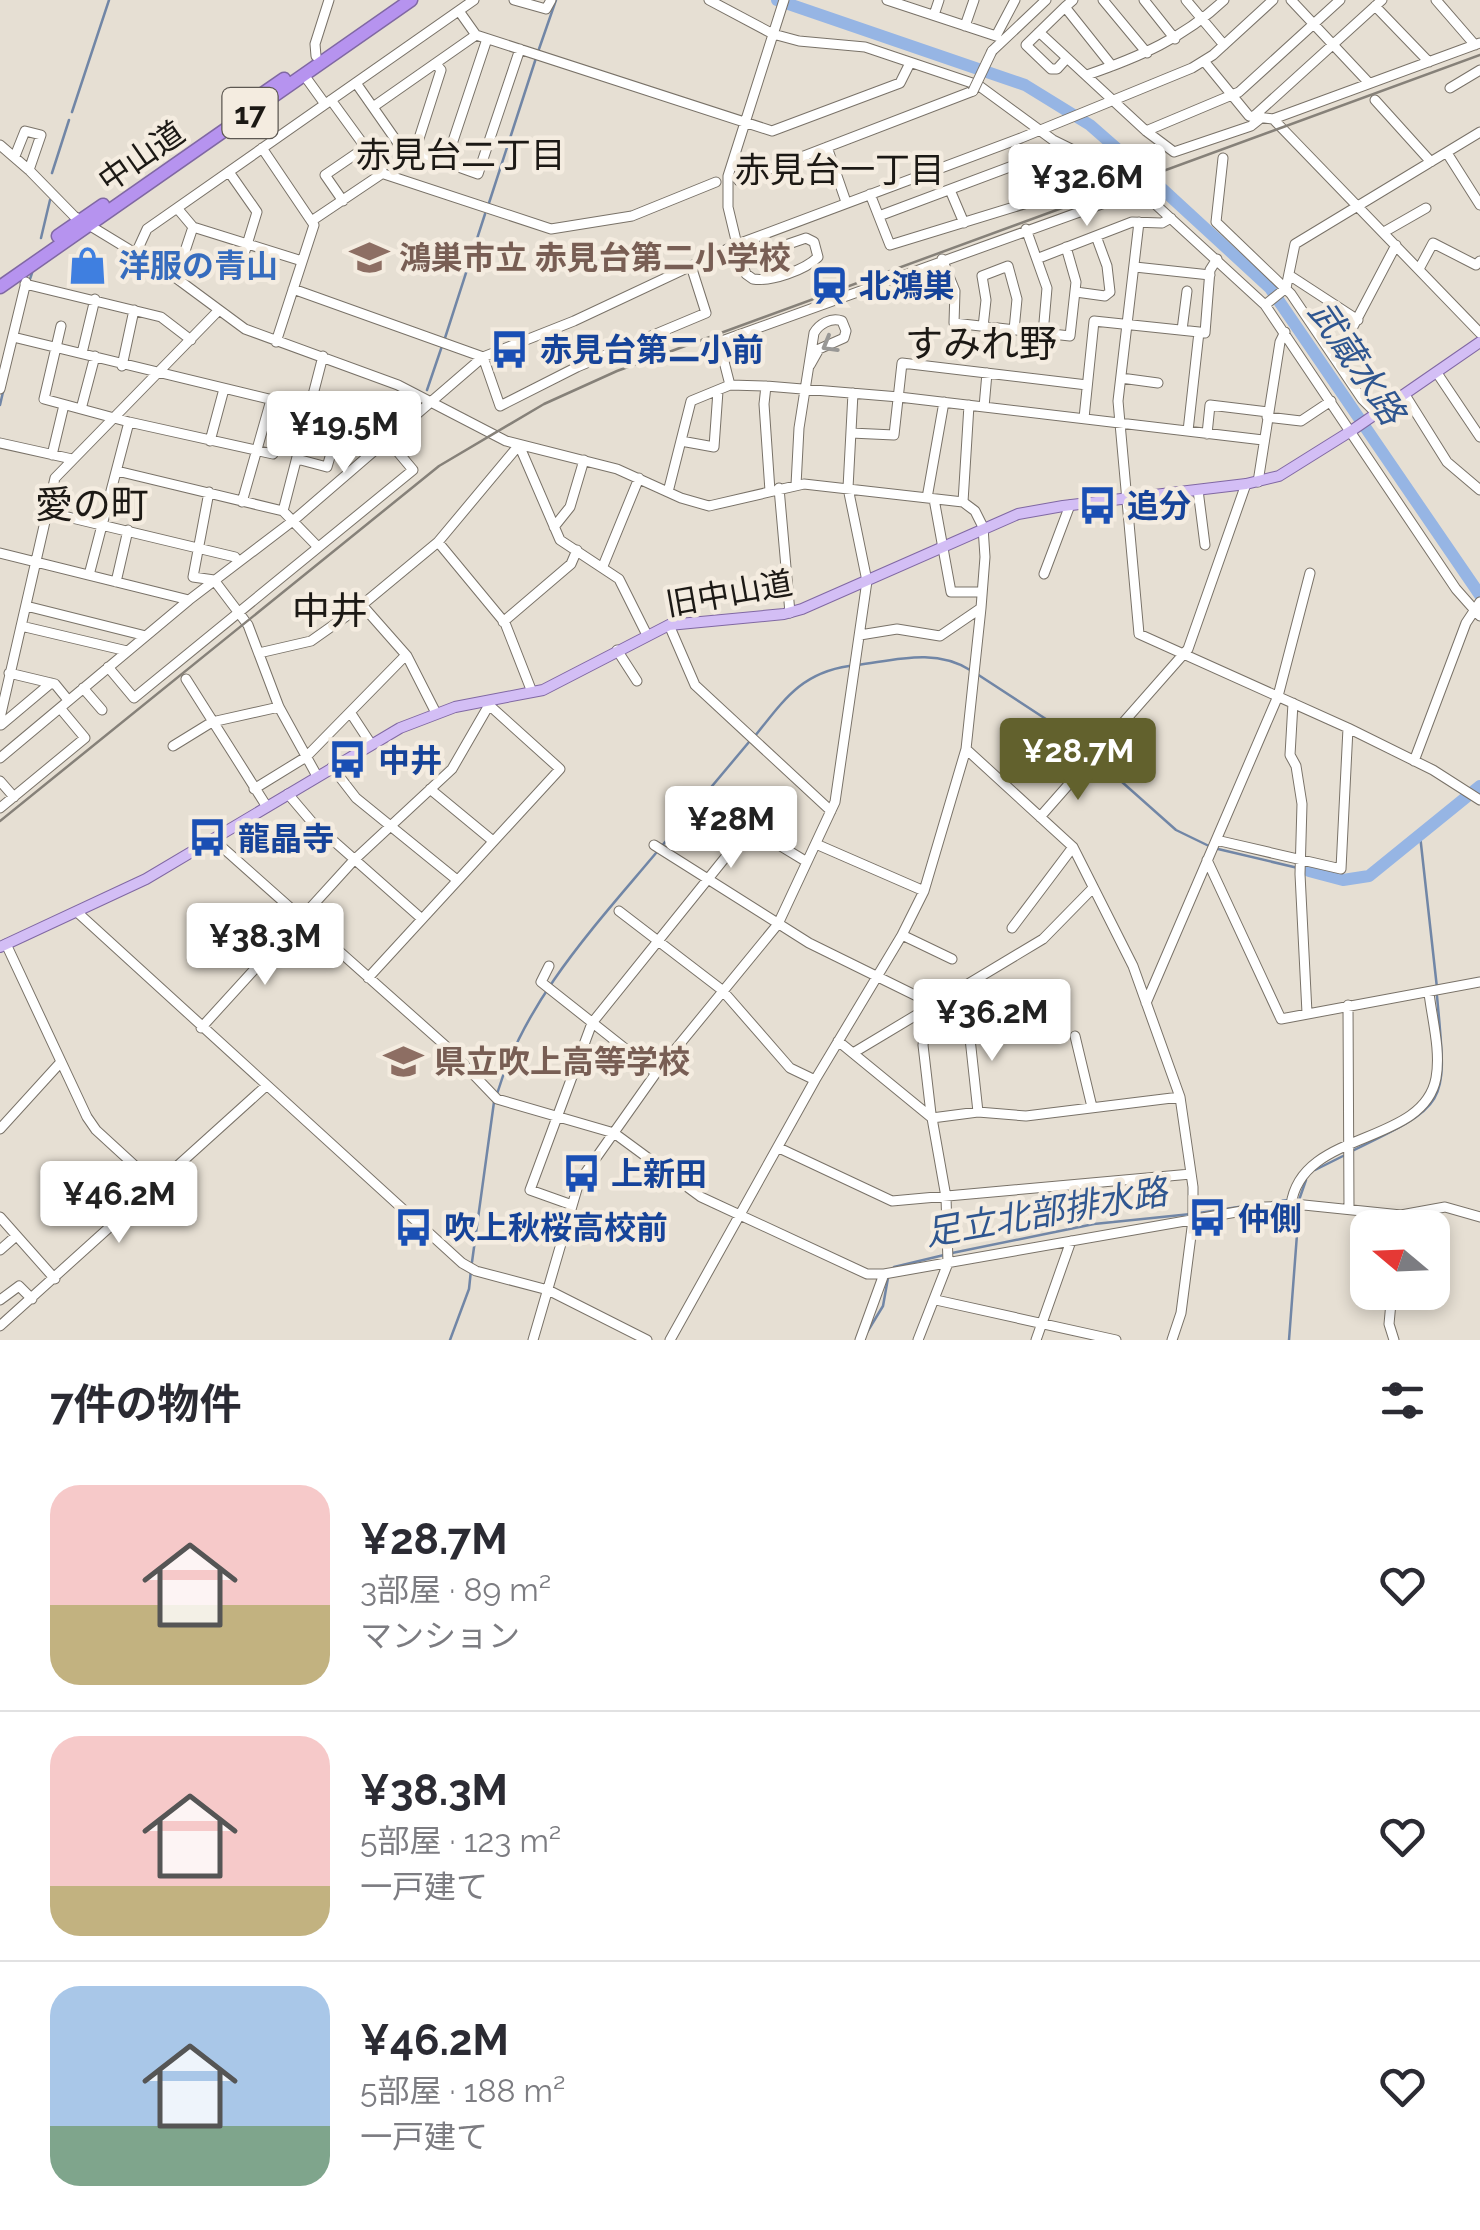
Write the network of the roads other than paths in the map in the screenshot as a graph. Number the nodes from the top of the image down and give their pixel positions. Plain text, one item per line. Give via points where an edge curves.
1 (330, 0) edge
2 (396, 0) edge
3 (410, 0) edge
4 (474, 0) edge
5 (514, 0) edge
6 (551, 0) edge
7 (708, 0) edge
8 (784, 0) edge
9 (888, 0) edge
10 (939, 0) edge
11 (974, 0) edge
12 (1015, 0) edge
13 (1046, 0) edge
14 (1103, 0) edge
15 (1144, 0) edge
16 (1186, 0) edge
17 (1224, 0) edge
18 (1274, 0) edge
19 (1291, 0) edge
20 (1340, 0) edge
21 (1453, 0) edge
22 (903, 2) edge
23 (1379, 3) edge
24 (1069, 4) edge
25 (1440, 4) edge
26 (459, 11) junction
27 (934, 16) junction
28 (1202, 20) junction
29 (965, 26) junction
30 (1313, 26) junction
31 (774, 30) junction
32 (1039, 32) junction
33 (482, 37) junction
34 (1175, 40) junction
35 (1332, 44) junction
36 (1478, 44) edge
37 (1224, 45) junction
38 (520, 49) junction
39 (1147, 53) junction
40 (316, 56) junction
41 (1067, 58) junction
42 (1204, 61) junction
43 (1429, 62) junction
44 (910, 63) junction
45 (436, 64) junction
46 (1112, 66) junction
47 (1480, 70) edge
48 (304, 75) junction
49 (1087, 75) junction
50 (1369, 82) junction
51 (356, 83) junction
52 (1450, 88) dead end
53 (1232, 96) junction
54 (1115, 100) junction
55 (1375, 100) dead end
56 (328, 102) junction
57 (373, 107) junction
58 (1262, 118) junction
59 (744, 122) junction
60 (1043, 128) junction
61 (1146, 131) junction
62 (1480, 132) edge
63 (1061, 144) junction
64 (0, 145) edge
65 (366, 147) junction
66 (827, 147) junction
67 (262, 148) junction
68 (415, 152) junction
69 (1447, 153) junction
70 (15, 156) junction
71 (1223, 158) dead end
72 (446, 162) junction
73 (1432, 162) junction
74 (1018, 164) junction
75 (30, 170) junction
76 (229, 172) junction
77 (381, 172) junction
78 (739, 181) dead end
79 (716, 182) dead end
80 (1475, 188) edge
81 (950, 190) junction
82 (870, 194) junction
83 (845, 198) dead end
84 (343, 201) junction
85 (1034, 202) junction
86 (1358, 205) junction
87 (1480, 205) edge
88 (177, 208) junction
89 (1426, 208) dead end
90 (879, 216) junction
91 (1171, 218) junction
92 (312, 220) junction
93 (1139, 222) junction
94 (84, 223) junction
95 (964, 224) junction
96 (194, 227) junction
97 (1026, 229) junction
98 (1384, 232) junction
99 (1096, 236) junction
100 (248, 244) junction
101 (738, 244) junction
102 (1396, 245) junction
103 (1066, 247) junction
104 (136, 253) junction
105 (1039, 258) junction
106 (942, 259) junction
107 (1217, 259) junction
108 (302, 261) junction
109 (1480, 262) edge
110 (241, 264) dead end
111 (692, 266) junction
112 (1134, 267) junction
113 (1419, 269) junction
114 (1210, 275) junction
115 (1289, 275) junction
116 (26, 277) junction
117 (0, 278) edge
118 (176, 278) junction
119 (0, 288) edge
120 (292, 289) junction
121 (1284, 289) junction
122 (1187, 291) dead end
123 (1076, 292) junction
124 (95, 300) junction
125 (1268, 303) junction
126 (134, 310) junction
127 (218, 311) junction
128 (1358, 320) junction
129 (1127, 324) junction
130 (61, 326) dead end
131 (983, 327) junction
132 (1014, 330) junction
133 (1182, 330) junction
134 (1199, 332) junction
135 (1285, 332) junction
136 (1480, 333) edge
137 (1044, 334) junction
138 (13, 337) junction
139 (191, 340) junction
140 (276, 342) junction
141 (1480, 342) edge
142 (57, 347) junction
143 (82, 353) junction
144 (95, 356) junction
145 (323, 356) junction
146 (484, 357) junction
147 (1336, 359) junction
148 (810, 365) junction
149 (122, 366) junction
150 (2, 372) edge
151 (987, 373) junction
152 (1437, 373) junction
153 (157, 374) junction
154 (1121, 378) junction
155 (1158, 384) dead end
156 (1087, 385) junction
157 (730, 386) junction
158 (766, 386) junction
159 (0, 389) edge
160 (224, 389) junction
161 (806, 390) junction
162 (718, 391) junction
163 (853, 393) junction
164 (1405, 395) junction
165 (899, 397) junction
166 (271, 400) junction
167 (1332, 401) junction
168 (284, 402) junction
169 (430, 402) junction
170 (944, 402) junction
171 (64, 405) junction
172 (969, 405) junction
173 (984, 407) junction
174 (310, 408) junction
175 (80, 409) junction
176 (1267, 414) junction
177 (342, 416) junction
178 (1374, 416) junction
179 (111, 418) junction
180 (1084, 418) junction
181 (130, 422) junction
182 (1121, 423) junction
183 (398, 430) junction
184 (1353, 430) junction
185 (1188, 432) junction
186 (851, 433) junction
187 (1208, 434) junction
188 (1480, 437) edge
189 (387, 439) junction
190 (210, 440) junction
191 (1263, 440) junction
192 (681, 441) junction
193 (0, 443) edge
194 (518, 445) junction
195 (256, 452) junction
196 (52, 455) junction
197 (296, 459) junction
198 (72, 460) junction
199 (584, 460) junction
200 (116, 470) junction
201 (639, 478) junction
202 (1252, 483) junction
203 (796, 485) junction
204 (848, 488) junction
205 (774, 490) junction
206 (1198, 490) junction
207 (1480, 490) edge
208 (209, 492) junction
209 (668, 492) junction
210 (930, 498) junction
211 (1128, 498) junction
212 (242, 502) junction
213 (964, 502) junction
214 (1070, 505) junction
215 (283, 511) junction
216 (47, 512) junction
217 (294, 520) junction
218 (102, 524) junction
219 (554, 527) junction
220 (983, 527) junction
221 (128, 530) junction
222 (438, 542) junction
223 (1205, 545) dead end
224 (942, 546) junction
225 (198, 547) junction
226 (318, 547) junction
227 (577, 550) junction
228 (0, 553) edge
229 (238, 561) junction
230 (37, 563) junction
231 (602, 566) junction
232 (1044, 574) dead end
233 (1310, 574) dead end
234 (88, 576) junction
235 (214, 580) junction
236 (867, 581) junction
237 (116, 582) junction
238 (982, 592) junction
239 (189, 600) junction
240 (362, 604) junction
241 (26, 606) junction
242 (980, 608) junction
243 (1478, 608) edge
244 (239, 612) junction
245 (790, 612) junction
246 (504, 622) junction
247 (669, 625) junction
248 (22, 626) junction
249 (647, 634) junction
250 (860, 635) junction
251 (146, 636) junction
252 (617, 650) junction
253 (127, 651) junction
254 (260, 653) junction
255 (406, 654) junction
256 (1185, 654) junction
257 (108, 667) junction
258 (9, 672) junction
259 (186, 679) dead end
260 (637, 681) dead end
261 (51, 683) junction
262 (83, 688) junction
263 (532, 692) junction
264 (1278, 696) junction
265 (489, 703) junction
266 (1293, 703) junction
267 (64, 704) junction
268 (279, 707) junction
269 (102, 710) dead end
270 (350, 712) junction
271 (436, 713) junction
272 (1, 720) edge
273 (212, 722) junction
274 (1348, 728) junction
275 (371, 744) junction
276 (172, 746) dead end
277 (11, 748) junction
278 (966, 749) junction
279 (306, 757) junction
280 (0, 758) edge
281 (1414, 761) junction
282 (332, 767) junction
283 (316, 776) junction
284 (0, 781) edge
285 (430, 788) junction
286 (254, 789) junction
287 (288, 794) junction
288 (14, 797) junction
289 (1478, 799) edge
290 (710, 802) dead end
291 (267, 807) junction
292 (0, 808) edge
293 (831, 811) junction
294 (1040, 817) junction
295 (390, 826) junction
296 (749, 828) junction
297 (214, 840) junction
298 (493, 841) junction
299 (816, 844) junction
300 (658, 847) dead end
301 (1073, 848) junction
302 (1212, 849) junction
303 (354, 860) junction
304 (807, 862) junction
305 (1300, 865) junction
306 (456, 880) junction
307 (708, 880) junction
308 (1093, 888) junction
309 (924, 891) junction
310 (620, 911) dead end
311 (76, 912) junction
312 (422, 919) junction
313 (301, 920) junction
314 (778, 924) junction
315 (1012, 928) dead end
316 (902, 935) junction
317 (658, 940) junction
318 (3, 946) edge
319 (952, 959) dead end
320 (549, 966) dead end
321 (877, 977) junction
322 (368, 978) junction
323 (1480, 982) edge
324 (722, 990) junction
325 (1429, 992) junction
326 (1146, 1002) junction
327 (932, 1006) junction
328 (1348, 1006) junction
329 (1308, 1014) junction
330 (968, 1020) dead end
331 (592, 1023) junction
332 (201, 1028) junction
333 (1075, 1036) dead end
334 (838, 1041) junction
335 (853, 1054) junction
336 (60, 1063) junction
337 (656, 1073) junction
338 (816, 1080) junction
339 (266, 1086) junction
340 (1180, 1097) junction
341 (1092, 1107) junction
342 (978, 1112) junction
343 (931, 1116) junction
344 (557, 1118) junction
345 (0, 1129) edge
346 (614, 1133) junction
347 (1350, 1145) junction
348 (778, 1148) junction
349 (1192, 1174) junction
350 (156, 1185) junction
351 (946, 1196) junction
352 (572, 1205) junction
353 (1297, 1205) junction
354 (1349, 1208) junction
355 (1364, 1210) edge
356 (1429, 1210) edge
357 (740, 1216) junction
358 (0, 1217) edge
359 (1480, 1217) edge
360 (1193, 1220) junction
361 (16, 1236) junction
362 (1071, 1241) junction
363 (0, 1250) edge
364 (948, 1263) junction
365 (884, 1274) junction
366 (55, 1279) junction
367 (548, 1290) junction
368 (32, 1299) junction
369 (0, 1300) edge
370 (936, 1300) junction
371 (1390, 1310) edge
372 (1042, 1323) junction
373 (0, 1326) edge
374 (533, 1340) edge
375 (647, 1340) edge
376 (670, 1340) edge
377 (860, 1340) edge
378 (918, 1340) edge
379 (1036, 1340) edge
380 (1116, 1340) edge
381 (1172, 1340) edge
382 (1394, 1340) edge

1 - 40 street
2 - 40 highway, 中山道 / 17
3 - 48 highway, 中山道 / 17
4 - 26 street
5 - 6 street via 544,10
7 - 31 street
8 - 31 street
9 - 22 street
10 - 27 street
11 - 29 street
12 - 29 street via 996,36
13 - 66 street, bridge via 992,51 974,91
14 - 39 street
15 - 34 street
16 - 28 street
17 - 28 street
18 - 37 street
19 - 30 street
20 - 30 street
21 - 25 street
22 - 27 street
23 - 35 street
23 - 43 street
24 - 32 street
24 - 46 street
25 - 36 street
26 - 33 street
26 - 51 street
27 - 29 street
28 - 34 street
28 - 37 street
30 - 35 street
30 - 53 street
31 - 44 street
31 - 59 street
32 - 41 street
32 - 41 street via 1026,45 1051,69
33 - 38 street
33 - 45 street
33 - 72 street
34 - 39 street
35 - 50 street
35 - 58 street
36 - 43 street
37 - 42 street
38 - 59 street
38 - 72 street via 478,174
39 - 46 street
40 - 94 highway, 中山道 / 17
41 - 49 street
42 - 53 street
42 - 54 street
43 - 50 street
44 - 59 street via 900,83 779,130
44 - 60 street via 978,85
45 - 57 street
45 - 68 street via 441,70
46 - 49 street
47 - 52 street
48 - 56 street
48 - 94 highway, 中山道 / 17
49 - 54 street
50 - 58 street
51 - 56 street
51 - 57 street
53 - 58 street
53 - 61 street
54 - 60 street
54 - 61 street
55 - 73 street
56 - 65 street
56 - 67 street
57 - 68 street via 400,146
58 - 61 street via 1174,152
58 - 86 street
59 - 101 street via 727,187
60 - 63 street
60 - 82 street
62 - 69 street
63 - 74 street
63 - 85 street via 1115,174
64 - 70 street
65 - 77 street
65 - 84 street via 326,175
66 - 78 street
66 - 83 street
67 - 76 street
67 - 92 street
68 - 72 street
69 - 73 street
69 - 80 street
70 - 75 street
70 - 75 street via 26,131 40,135
71 - 121 street via 1216,222
73 - 86 street
74 - 81 street
74 - 85 street
75 - 94 street
76 - 88 street
76 - 100 street via 257,212
77 - 79 street via 552,229 632,216
77 - 84 street
80 - 87 street
81 - 90 street
81 - 95 street
82 - 90 street
82 - 101 street
84 - 92 street
85 - 95 street
86 - 98 street
86 - 115 street via 1295,244
88 - 96 street
88 - 104 street via 145,231
89 - 98 street
90 - 95 street via 890,245
91 - 93 street
91 - 97 street via 1135,192
91 - 107 street
92 - 108 street
93 - 99 street
93 - 112 street
94 - 104 street
94 - 116 highway, 中山道 / 17
94 - 117 highway, 中山道 / 17
96 - 100 street
96 - 118 street
97 - 105 street
97 - 106 street
98 - 102 street
99 - 103 street
99 - 123 street via 1110,292
100 - 108 street
100 - 110 street
101 - 101 street via 760,260 806,238 818,257 756,280 746,274
101 - 111 street
102 - 113 street
102 - 128 street
103 - 105 street
103 - 123 street
104 - 118 street
105 - 137 street via 1048,292
106 - 131 street via 955,291 954,323
106 - 157 street via 719,342
107 - 114 street
107 - 125 street
108 - 120 street
109 - 113 street via 1433,243
111 - 146 street
111 - 146 street via 706,313 500,406
112 - 114 street
112 - 129 street
113 - 136 street
114 - 134 street via 1204,333
115 - 121 street
115 - 128 street
116 - 119 highway, 中山道 / 17
116 - 124 street
116 - 138 street
118 - 127 street
120 - 140 street
120 - 146 street
121 - 125 street
121 - 147 street
122 - 133 street
123 - 137 street via 1070,336
124 - 126 street
124 - 143 street
125 - 135 street
126 - 139 street via 162,317
126 - 149 street
127 - 139 street
127 - 140 street
128 - 147 street
129 - 133 street
129 - 154 street
129 - 156 street via 1094,321
130 - 142 street
131 - 132 street
131 - 132 street via 982,276 1008,266 1017,298
132 - 137 street
133 - 134 street
134 - 185 street
135 - 167 street
135 - 176 street
138 - 142 street
138 - 150 street
139 - 153 street
140 - 145 street
141 - 152 main road, 旧中山道
142 - 143 street
142 - 171 street via 44,399
143 - 144 street
144 - 149 street
144 - 175 street
145 - 169 street
145 - 174 street
146 - 169 street
147 - 178 street
148 -> 148 street via 815,330 842,322 844,338 819,349
148 - 161 street
149 - 153 street
150 - 159 street
151 - 156 street
151 - 165 street via 902,363
151 - 173 street
152 - 164 main road, 旧中山道
152 - 188 street
153 - 160 street
153 - 179 street
154 - 155 street
154 - 182 street
156 - 180 street
157 - 158 street
157 - 162 street
158 - 161 street
158 - 205 street
160 - 166 street
160 - 190 street
161 - 163 street
161 - 203 street
162 - 192 street via 691,401
162 - 192 street via 714,447
163 - 165 street
163 - 186 street
164 - 178 main road, 旧中山道
164 - 207 street via 1447,462
165 - 170 street
165 - 186 street via 894,434
166 - 168 street
166 - 195 street
167 - 176 street via 1301,421
167 - 184 street
168 - 174 street
168 - 195 street via 274,454
169 - 183 street
169 - 194 street
170 - 172 street
170 - 210 street
171 - 175 street
171 - 196 street
172 - 173 street
172 - 213 street
173 - 180 street
174 - 177 street
174 - 197 street
175 - 179 street
176 - 187 street via 1210,404
176 - 191 street
177 - 183 street
177 - 197 street via 327,467
178 - 184 main road, 旧中山道
179 - 181 street
179 - 198 street
180 - 182 street
181 - 190 street
181 - 200 street
182 - 185 street
182 - 211 street
183 - 189 street
184 - 202 main road, 旧中山道 via 1279,476
184 - 243 street
185 - 187 street
186 - 204 street
187 - 191 street
189 - 217 street
189 - 226 street via 413,470
190 - 195 street
191 - 202 street
192 - 209 street
193 - 196 street
194 - 199 street
194 - 219 street
194 - 222 street
195 - 212 street
196 - 198 street
197 - 215 street
198 - 216 street via 55,478
199 - 201 street
199 - 219 street via 570,508
200 - 208 street
200 - 218 street
201 - 209 street
201 - 231 street
202 - 206 main road, 旧中山道
202 - 256 street
203 - 204 street
203 - 205 street
204 - 210 street
204 - 236 street
205 - 209 street via 710,506
205 - 245 street
206 - 211 main road, 旧中山道
206 - 223 street
208 - 212 street
208 - 225 street
210 - 213 street
210 - 224 street
211 - 214 main road, 旧中山道
211 - 256 street via 1139,634
212 - 215 street
213 - 220 street
214 - 220 main road, 旧中山道
214 - 232 street
215 - 217 street
216 - 218 street
216 - 230 street
217 - 226 street
217 - 229 street
218 - 221 street
218 - 234 street
219 - 227 street
220 - 224 main road, 旧中山道
220 - 238 street
221 - 225 street
221 - 237 street
222 - 240 street
222 - 246 street
224 - 236 main road, 旧中山道
224 - 238 street via 951,592
225 - 229 street
225 - 235 street via 193,577
226 - 244 street
227 - 231 street
227 - 246 street via 560,574
228 - 230 street
229 - 235 street
230 - 234 street
230 - 241 street
231 - 249 street via 619,579
233 - 264 street
234 - 237 street
235 - 239 street
235 - 244 street
236 - 245 main road, 旧中山道
236 - 250 street
237 - 239 street
238 - 242 street
239 - 251 street
240 - 254 street via 312,641
240 - 255 street
241 - 248 street
241 - 251 street
242 - 250 street via 940,636 897,629
242 - 278 street
243 - 281 street
244 - 254 street
244 - 257 street via 134,698
245 - 247 main road, 旧中山道
246 - 263 street
247 - 249 main road, 旧中山道
247 - 293 street via 695,685
248 - 253 street
248 - 258 street
249 - 252 main road, 旧中山道
250 - 293 street
251 - 253 street
252 - 260 street
252 - 263 main road, 旧中山道
253 - 257 street
254 - 268 street
255 - 270 street
255 - 271 street
256 - 264 street
256 - 294 street
257 - 262 street
258 - 261 street
258 - 272 street
259 - 273 street
261 - 267 street
261 - 272 street
262 - 267 street
262 - 269 street
263 - 265 main road, 旧中山道
264 - 266 street
264 - 302 street
265 - 271 main road, 旧中山道
265 - 285 street via 452,768
265 - 298 street via 560,768
266 - 274 street
266 - 305 street via 1290,754 1302,804
267 - 277 street
267 - 288 street via 85,738
268 - 273 street
268 - 279 street
270 - 275 street
270 - 279 street
271 - 275 main road, 旧中山道
272 - 277 street
273 - 276 street
273 - 286 street
274 - 281 street
274 - 305 street via 1341,870
275 - 282 main road, 旧中山道
277 - 280 street
278 - 294 street
278 - 309 street
279 - 283 street
279 - 286 street
281 - 289 street
282 - 283 main road, 旧中山道
282 - 295 street
283 - 287 main road, 旧中山道
284 - 288 street
285 - 295 street
285 - 298 street
286 - 291 street
287 - 291 main road, 旧中山道
287 - 303 street
288 - 292 street
290 - 296 street
291 - 297 main road, 旧中山道
293 - 299 street
294 - 301 street
295 - 303 street
295 - 306 street
296 - 304 street
296 - 307 street
297 - 311 main road, 旧中山道
297 - 313 street
298 - 306 street
299 - 304 street
299 - 309 street
300 - 307 street
301 - 308 street
301 - 315 street
302 - 305 street
302 - 326 street
302 - 329 street via 1281,1019
303 - 312 street
303 - 313 street
304 - 314 street
305 - 329 street
306 - 312 street
307 - 314 street
307 - 317 street
308 - 326 street
308 - 327 street via 1043,939
309 - 316 street
310 - 317 street
311 - 318 main road, 旧中山道
311 - 332 street
312 - 322 street
313 - 322 street
313 - 332 street
314 - 321 street
314 - 324 street
316 - 319 street
316 - 321 street
317 - 324 street
317 - 331 street
318 - 336 street
320 - 331 street via 541,982
321 - 327 street
321 - 334 street
322 - 344 street via 497,1099
323 - 325 street
324 - 337 street
324 - 338 street via 790,1068
325 - 328 street
325 - 347 street via 1436,1068 1430,1094 1408,1116
326 - 340 street
327 - 335 street
327 - 343 street via 924,1045
328 - 329 street
328 - 347 street
330 - 342 street
331 - 337 street
331 - 344 street
332 - 339 street
333 - 341 street
334 - 335 street
334 - 338 street
335 - 343 street
336 - 345 street
336 - 350 street via 96,1130
337 - 346 street
338 - 348 street
339 - 350 street
339 - 367 street via 462,1262
340 - 341 street
340 - 349 street
341 - 342 street via 1026,1116
342 - 343 street
343 - 351 street
344 - 346 street
344 - 352 street via 530,1190
346 - 352 street via 579,1182
346 - 357 street via 696,1194
347 - 353 street via 1302,1173
347 - 354 street
348 - 351 street via 892,1201
348 - 357 street
349 - 351 street
349 - 360 street
350 - 366 street
351 - 364 street
352 - 367 street
353 - 354 street
353 - 360 street
354 - 355 street
356 - 359 street via 1446,1207
357 - 365 street via 867,1274
357 - 376 street
358 - 361 street
360 - 362 street
360 - 381 street
361 - 363 street
361 - 366 street
362 - 364 street
362 - 372 street
364 - 365 street
364 - 370 street
365 - 377 street
366 - 368 street
367 - 374 street
367 - 375 street
368 - 369 street via 19,1286
368 - 373 street
370 - 372 street
370 - 378 street
371 - 382 street
372 - 379 street
372 - 380 street

